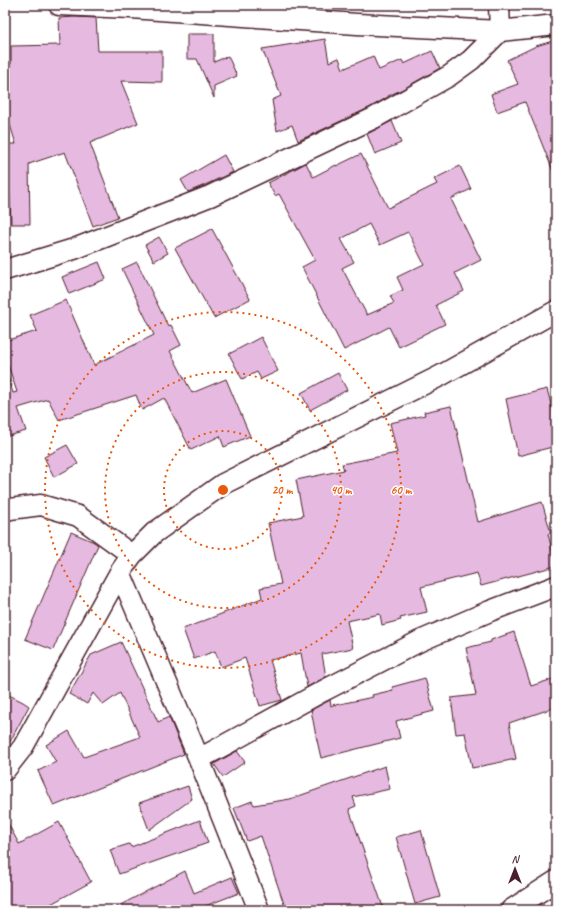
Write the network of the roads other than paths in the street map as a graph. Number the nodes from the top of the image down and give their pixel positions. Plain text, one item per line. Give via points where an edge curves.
1 (59, 5) edge
2 (499, 5) edge
3 (556, 25) edge
4 (500, 31) junction
5 (5, 270) edge
6 (556, 311) edge
7 (5, 510) edge
8 (132, 555) junction
9 (120, 572) junction
10 (556, 586) edge
11 (199, 758) junction
12 (5, 770) edge
13 (556, 881) edge
14 (259, 910) edge
15 (511, 910) edge

1 - 4 street
2 - 4 street
3 - 4 street
4 - 5 street via 449,76 374,118 210,196 74,249
6 - 8 street via 440,376 223,484 154,533
7 - 8 street via 41,505 78,516
8 - 9 street
9 - 11 street
9 - 12 street via 23,747
10 - 11 street via 420,641
11 - 14 street
13 - 15 street

